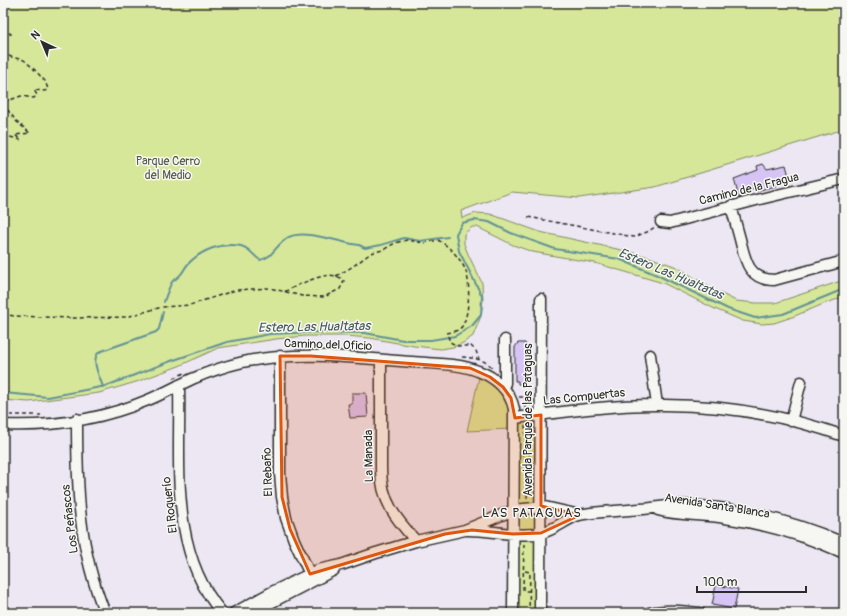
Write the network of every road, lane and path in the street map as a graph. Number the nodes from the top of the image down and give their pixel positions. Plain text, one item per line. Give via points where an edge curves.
1 (3, 29) edge
2 (3, 36) edge
3 (3, 52) edge
4 (3, 100) edge
5 (3, 104) edge
6 (3, 135) edge
7 (844, 179) edge
8 (731, 206) junction
9 (528, 217) dead end
10 (661, 222) joint
11 (844, 261) edge
12 (336, 276) junction
13 (284, 292) junction
14 (541, 299) dead end
15 (3, 314) edge
16 (505, 340) dead end
17 (650, 354) dead end
18 (280, 356) junction
19 (458, 357) dead end
20 (479, 359) junction
21 (381, 360) junction
22 (190, 371) dead end
23 (175, 382) junction
24 (801, 382) dead end
25 (504, 383) junction
26 (542, 397) junction
27 (511, 398) junction
28 (657, 405) junction
29 (3, 415) edge
30 (42, 415) dead end
31 (541, 415) junction
32 (514, 418) junction
33 (77, 419) junction
34 (791, 420) junction
35 (3, 425) edge
36 (844, 436) edge
37 (527, 459) dead end
38 (541, 507) junction
39 (527, 509) junction
40 (514, 510) junction
41 (580, 515) junction
42 (465, 530) junction
43 (541, 533) junction
44 (806, 533) junction
45 (513, 534) junction
46 (524, 534) junction
47 (416, 541) junction
48 (844, 543) edge
49 (844, 553) edge
50 (524, 571) junction
51 (312, 577) junction
52 (529, 591) junction
53 (105, 613) edge
54 (222, 613) edge
55 (234, 613) edge
56 (251, 613) edge
57 (513, 613) edge
58 (529, 613) edge
59 (540, 613) edge
60 (649, 613) edge
61 (700, 613) edge

1 - 2 path via 11,34
3 - 4 path via 24,60 45,81 48,90 34,90 37,95 34,98 21,96
5 - 6 path via 17,122 30,133 15,135 21,140
7 - 8 street, Camino de la Fragua
8 - 10 street, Camino de la Fragua via 670,223
8 - 11 street via 746,260 752,272 760,277 769,280 779,279
9 - 10 path via 634,237 648,232
12 - 13 path via 327,275
12 - 13 path via 344,281 340,289 324,297
12 - 20 path via 372,253 395,243 407,240 424,243 438,240 446,244 466,270 469,286 463,324 456,331 447,333 450,342 458,346 471,346
13 - 15 path via 270,288 236,290 190,305 162,307 126,317 74,318
14 - 26 street, Avenida Parque de las Pataguas
16 - 25 street
17 - 28 street
18 - 21 street, Camino del Oficio
18 - 23 street, Camino del Oficio via 231,365
18 - 51 street, El Rebaño via 282,496 290,529
19 - 20 path
20 - 25 path
21 - 25 street, Camino del Oficio via 470,368
21 - 47 street, La Manada via 382,486 392,512
22 - 23 path via 184,372
23 - 33 street, Camino del Oficio via 150,400 112,412
23 - 54 street, El Roquerío via 179,482 184,524 200,580
24 - 34 street
25 - 27 street, Camino del Oficio
26 - 27 path
26 - 31 street, Avenida Parque de las Pataguas
27 - 32 street, Camino del Oficio
28 - 31 street, Las Compuertas
28 - 34 street, Las Compuertas via 727,409
29 - 30 path
31 - 32 street, Las Compuertas
31 - 38 street, Avenida Parque de las Pataguas
32 - 40 street, Avenida Parque de las Pataguas
33 - 35 street, Camino del Oficio via 42,425
33 - 53 street, Los Peñascos via 82,528 92,579
34 - 36 street, Las Compuertas
37 - 39 path
38 - 39 street, Avenida Santa Blanca
38 - 41 street, Avenida Santa Blanca
38 - 43 street, Avenida Parque de las Pataguas
39 - 40 street, Avenida Santa Blanca
40 - 42 street, Avenida Santa Blanca
40 - 45 street, Avenida Parque de las Pataguas
41 - 43 street, Avenida Santa Blanca
41 - 44 street, Avenida Santa Blanca via 679,505 739,516 774,519
42 - 45 street, Avenida Santa Blanca
42 - 47 street, Avenida Santa Blanca
43 - 46 street, Avenida Santa Blanca
43 - 59 street, Avenida Parque de las Pataguas
44 - 48 street, Avenida Santa Blanca
44 - 49 street, Avenida Santa Blanca
45 - 46 street, Avenida Santa Blanca
45 - 57 street, Avenida Parque de las Pataguas
46 - 50 path
47 - 51 street, Avenida Santa Blanca
50 - 52 path via 530,572
50 - 52 path via 523,589
51 - 55 street, Avenida Santa Blanca via 258,599
51 - 56 street, Avenida Santa Blanca
52 - 58 path
60 - 61 street

